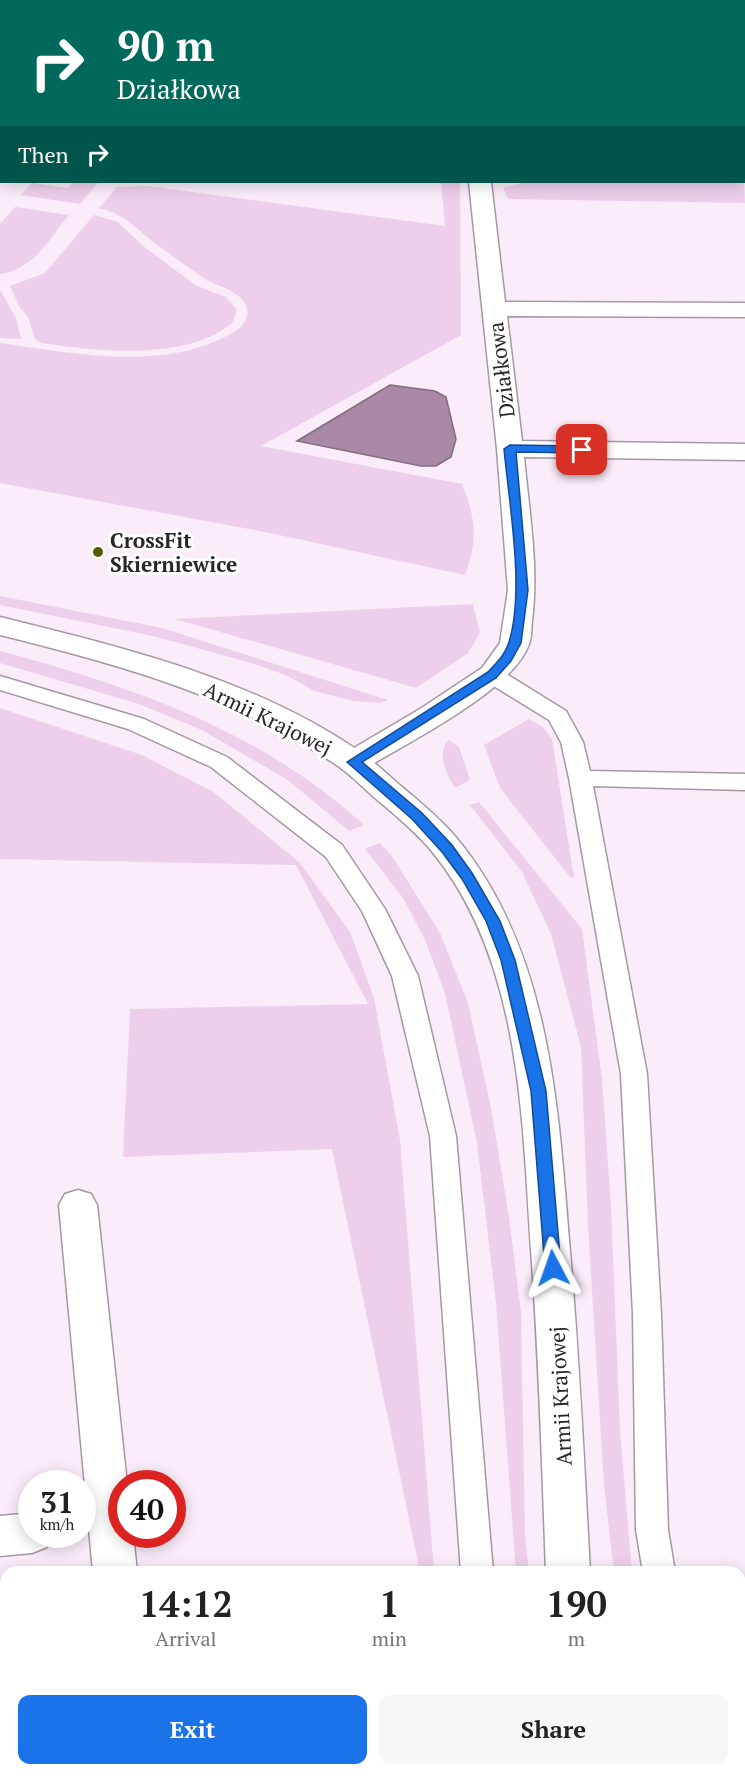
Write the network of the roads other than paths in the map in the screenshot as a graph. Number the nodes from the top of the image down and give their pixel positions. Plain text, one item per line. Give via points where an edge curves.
1 (480, 183) edge
2 (494, 309) junction
3 (745, 310) edge
4 (510, 449) junction
5 (745, 452) edge
6 (0, 626) edge
7 (492, 675) junction
8 (0, 683) edge
9 (353, 762) junction
10 (580, 778) junction
11 (745, 782) edge
12 (78, 1205) dead end
13 (93, 1470) edge
14 (96, 1527) edge
15 (18, 1534) edge
16 (0, 1536) edge
17 (112, 1566) edge
18 (477, 1566) edge
19 (568, 1566) edge
20 (657, 1566) edge

1 - 2 street, Działkowa
2 - 3 street
2 - 4 street, Działkowa
4 - 5 street
4 - 7 street, Działkowa via 522,590 515,643
6 - 9 street, Armii Krajowej via 198,683 240,699
7 - 9 street, Działkowa
7 - 10 lane via 558,716 572,742
8 - 18 lane via 136,724 219,762 334,851 373,909 405,976 443,1136
9 - 19 street, Armii Krajowej via 417,816 447,849 489,913 508,960 539,1091 558,1334
10 - 11 lane
10 - 20 lane via 634,1074 647,1314 652,1530
12 - 13 street
14 - 17 street
15 - 16 street

